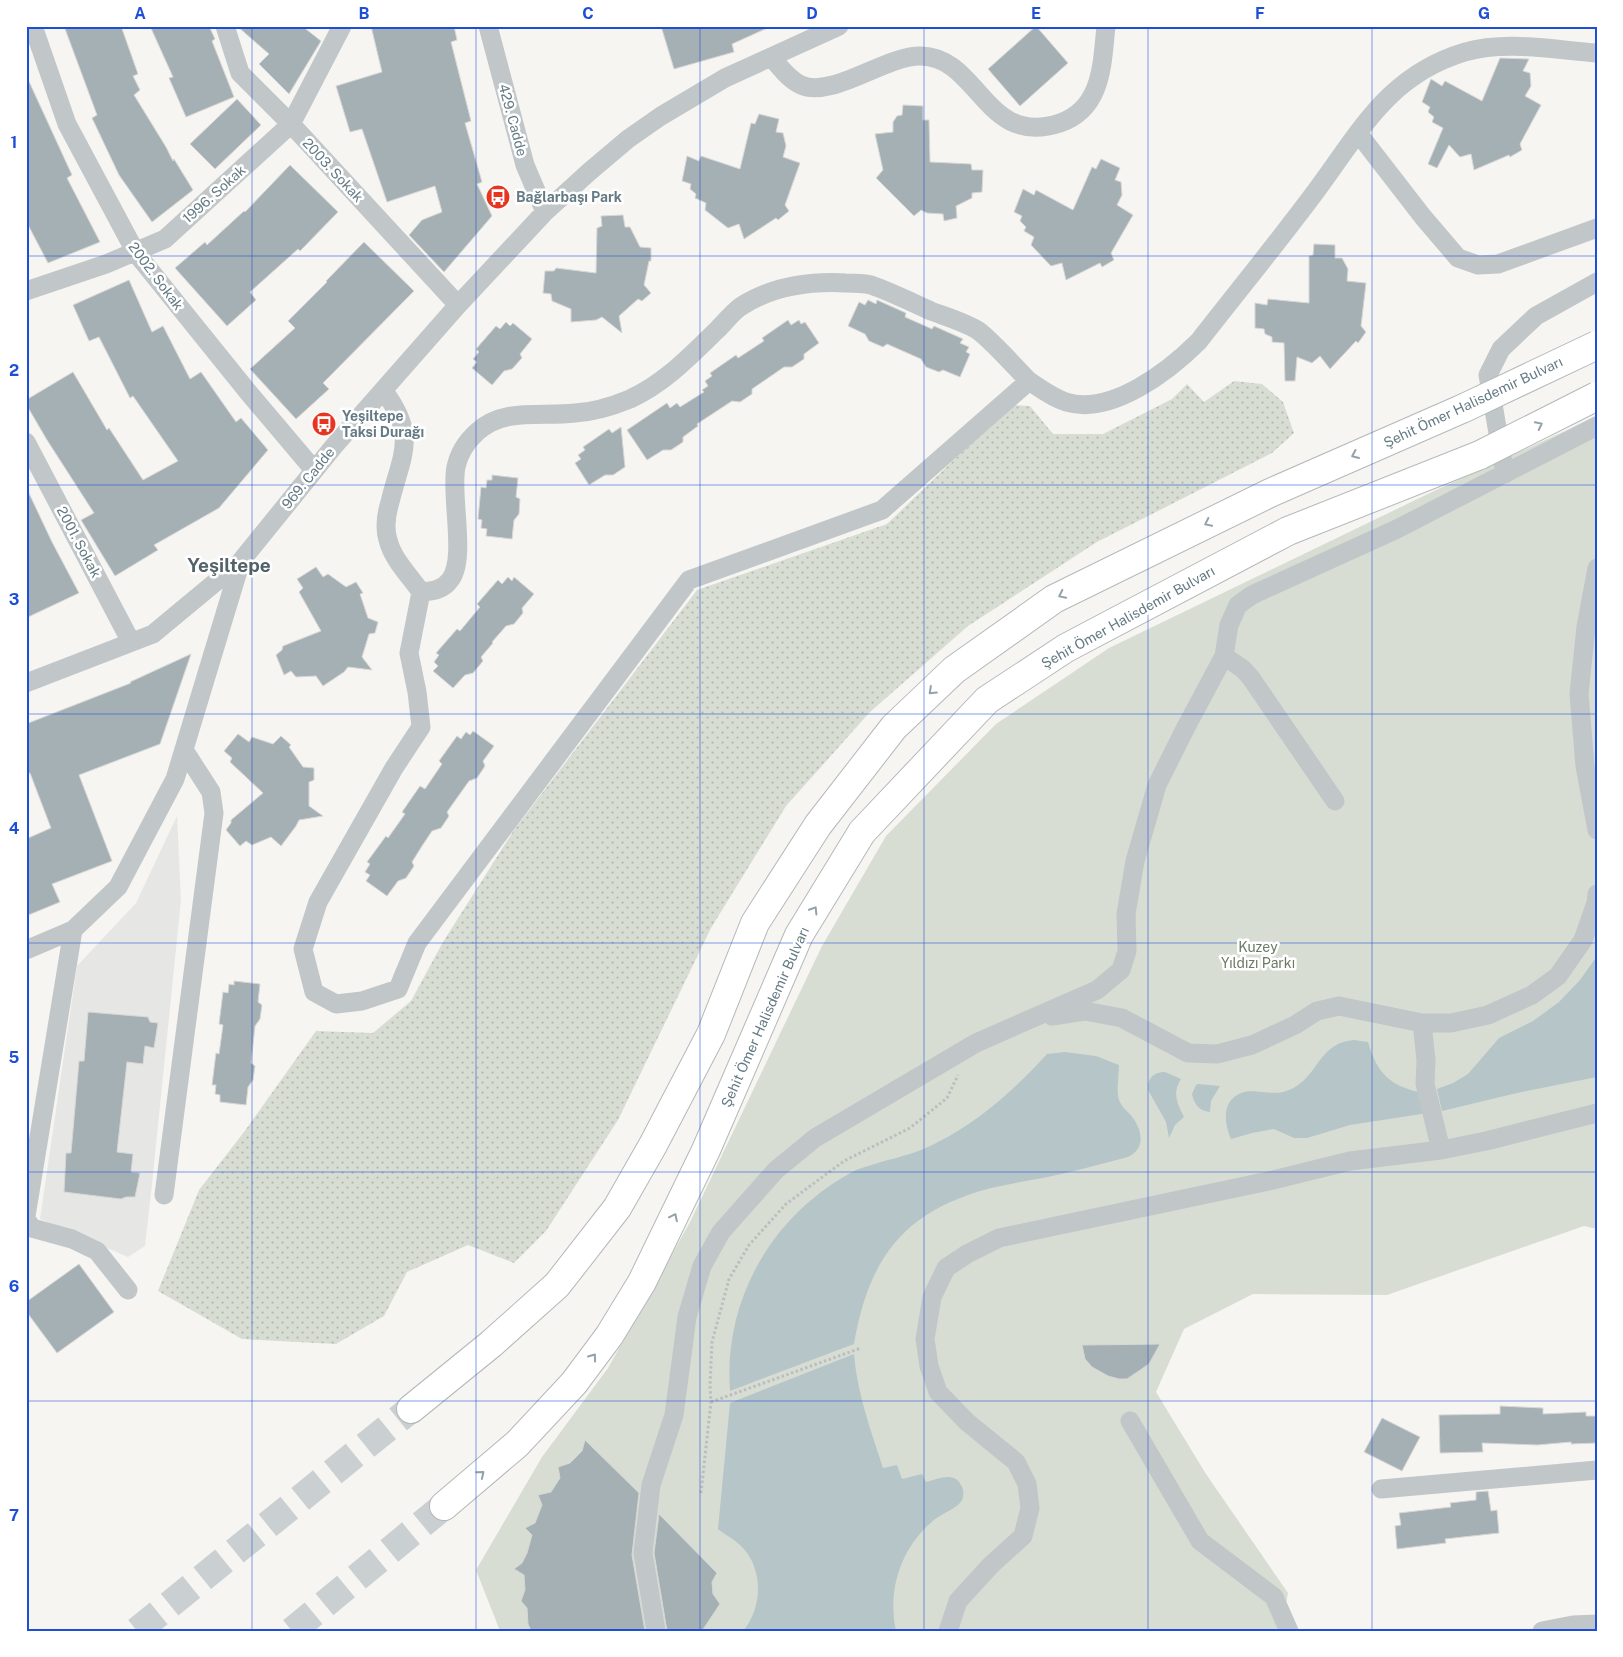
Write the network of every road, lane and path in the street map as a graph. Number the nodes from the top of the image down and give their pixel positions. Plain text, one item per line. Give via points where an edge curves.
1 (33, 26) edge
2 (225, 26) edge
3 (342, 26) edge
4 (488, 26) edge
5 (840, 26) edge
6 (1106, 26) edge
7 (1597, 53) edge
8 (771, 57) junction
9 (292, 124) junction
10 (1358, 133) junction
11 (545, 212) junction
12 (1597, 228) edge
13 (136, 253) junction
14 (1597, 282) edge
15 (26, 291) edge
16 (458, 305) junction
17 (1597, 345) edge
18 (1030, 381) junction
19 (383, 390) junction
20 (1597, 396) edge
21 (1597, 426) edge
22 (26, 442) edge
23 (314, 470) junction
24 (1504, 474) junction
25 (240, 561) junction
26 (1597, 568) edge
27 (421, 592) junction
28 (131, 642) junction
29 (1224, 656) junction
30 (26, 683) edge
31 (184, 750) junction
32 (1594, 791) edge
33 (1335, 801) dead end
34 (1597, 830) edge
35 (1597, 894) edge
36 (73, 930) junction
37 (26, 950) edge
38 (1031, 1018) junction
39 (1422, 1023) junction
40 (960, 1052) junction
41 (1597, 1113) edge
42 (1440, 1150) junction
43 (164, 1195) dead end
44 (26, 1218) edge
45 (128, 1290) dead end
46 (860, 1348) dead end
47 (712, 1402) junction
48 (411, 1408) tunnel mouth
49 (1130, 1421) dead end
50 (1597, 1470) edge
51 (1381, 1490) dead end
52 (700, 1493) dead end
53 (444, 1506) tunnel mouth
54 (1597, 1624) edge
55 (656, 1631) edge
56 (948, 1631) edge
57 (1289, 1631) edge
58 (1542, 1631) edge

1 - 13 street, 2002. Sokak via 68,124
2 - 9 street, 2003. Sokak via 240,73
3 - 9 street, 1996. Sokak
4 - 11 street, 429. Cadde via 525,165
5 - 8 street, 969. Cadde
6 - 8 street via 1100,76 1092,96 1069,118 1052,126 1015,124 1003,118 957,71 925,56 897,60 827,86 813,88 802,86 790,78
7 - 10 street via 1512,46 1466,52 1421,71 1401,85
8 - 11 street, 969. Cadde via 725,78 628,139
9 - 13 street, 1996. Sokak via 165,239
9 - 16 street, 2003. Sokak
10 - 12 street via 1458,258 1478,265 1498,264
10 - 18 street via 1199,341 1165,371 1143,385 1102,403 1082,405 1065,402
11 - 16 street, 969. Cadde
13 - 15 street, 1996. Sokak
13 - 23 street, 2002. Sokak
14 - 24 street via 1536,316 1501,349 1488,375
16 - 19 street, 969. Cadde
17 -> 48 highway, Şehit Ömer Halisdemir Bulvarı, bridge via 1464,408 1270,493 1054,599 954,670 894,727 818,825 755,923 711,1034 617,1208 557,1285 491,1344
18 - 27 street via 979,331 869,284 820,282 777,290 739,308 665,378 630,399 575,414 517,414 503,417 478,430 462,451 456,467 456,570 444,587
18 - 27 street via 882,510 689,580 417,943 398,988 362,1001 336,1004 314,992 303,948 318,902 421,727 418,692 409,653
19 - 23 street, 969. Cadde
19 - 27 street via 395,405 405,434 405,447 386,516 388,542
53 -> 20 highway, Şehit Ömer Halisdemir Bulvarı, bridge via 517,1444 574,1383 609,1336 642,1282 706,1150 799,935 862,832 987,700 1066,648 1288,531 1480,454
21 - 24 street
22 - 28 street, 2001. Sokak
23 - 25 street, 969. Cadde
24 - 29 street via 1238,605 1229,625
25 - 28 street, 969. Cadde via 153,634
25 - 31 street
26 - 32 street via 1586,627 1579,694 1585,766
28 - 30 street, 969. Cadde
29 - 33 street via 1250,678
29 - 38 street via 1157,785 1135,861 1126,914 1127,951 1121,970 1097,990
31 - 36 street via 175,779 118,886
31 - 43 street via 212,792 214,814
32 - 34 street
35 - 39 street via 1583,940 1558,976 1532,996 1488,1015 1451,1023
36 - 37 street
36 - 44 street
38 - 39 street via 1085,1011 1122,1018 1188,1053 1217,1054 1252,1046 1317,1011 1339,1006
38 - 40 street
39 - 42 street via 1425,1084
40 - 47 path via 957,1079 947,1098 910,1128 844,1161 786,1204 749,1245 729,1279 712,1342
40 - 55 street via 808,1143 776,1170 722,1232 702,1266 687,1317 674,1414 651,1485 643,1553
41 - 42 street
42 - 56 street via 1350,1161 999,1238 946,1268 932,1297 925,1339 929,1366 938,1392 967,1422 1016,1462 1027,1484 1030,1508 1023,1536 958,1601
44 - 45 street via 32,1228 72,1238 96,1251
46 - 47 path
47 - 52 path
49 - 57 street via 1200,1541 1274,1597
50 - 51 street
54 - 58 street

